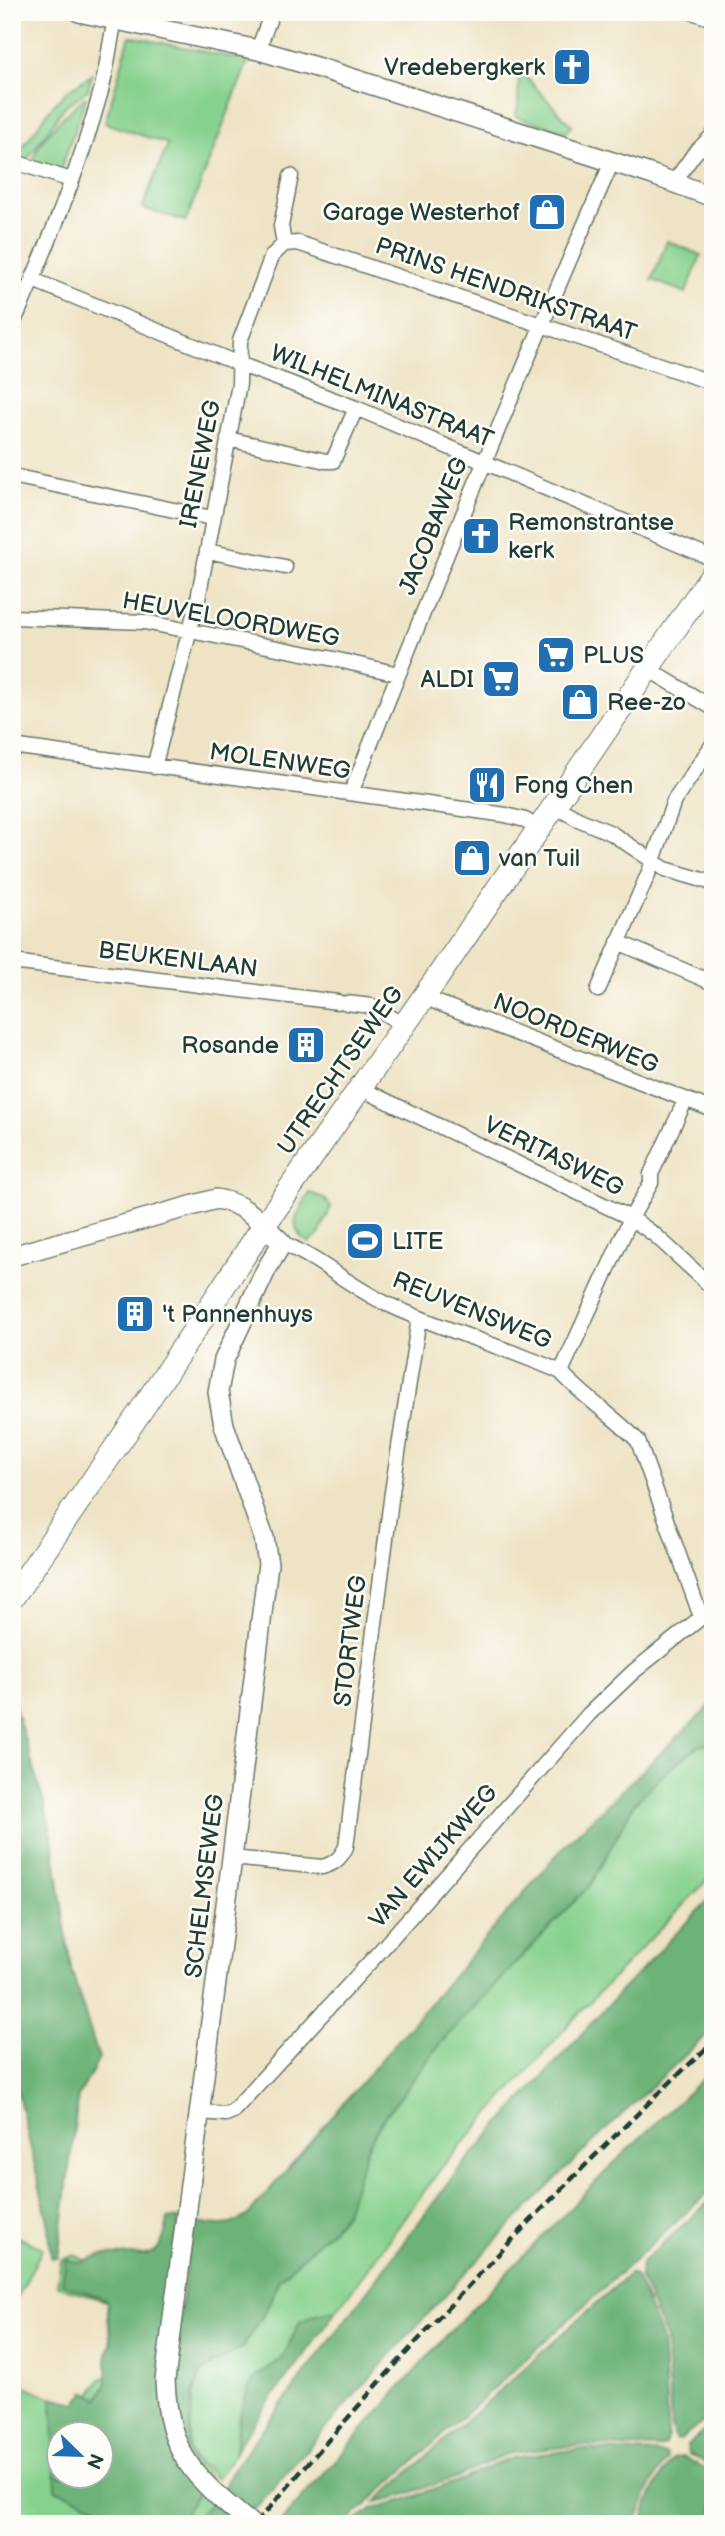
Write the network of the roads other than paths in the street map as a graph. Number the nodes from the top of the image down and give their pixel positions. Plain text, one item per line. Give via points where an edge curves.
1 (79, 12) edge
2 (272, 12) edge
3 (692, 12) edge
4 (116, 16) edge
5 (713, 19) edge
6 (258, 50) junction
7 (713, 135) edge
8 (12, 161) edge
9 (612, 162) junction
10 (291, 176) dead end
11 (71, 180) junction
12 (674, 182) junction
13 (713, 197) edge
14 (284, 244) junction
15 (33, 280) junction
16 (540, 325) junction
17 (12, 326) edge
18 (239, 364) junction
19 (713, 383) edge
20 (356, 408) junction
21 (228, 439) junction
22 (485, 461) junction
23 (12, 475) edge
24 (212, 518) junction
25 (207, 551) junction
26 (713, 559) edge
27 (285, 567) dead end
28 (713, 573) edge
29 (12, 617) edge
30 (191, 631) junction
31 (648, 669) junction
32 (398, 674) junction
33 (713, 708) edge
34 (713, 744) edge
35 (12, 746) edge
36 (154, 766) junction
37 (351, 793) junction
38 (554, 806) junction
39 (538, 828) junction
40 (652, 862) junction
41 (713, 883) edge
42 (618, 942) junction
43 (12, 962) edge
44 (713, 983) edge
45 (598, 990) dead end
46 (423, 996) junction
47 (404, 1025) junction
48 (361, 1086) junction
49 (685, 1101) junction
50 (713, 1110) edge
51 (631, 1217) junction
52 (265, 1224) junction
53 (282, 1243) junction
54 (12, 1256) edge
55 (713, 1288) edge
56 (419, 1318) junction
57 (561, 1372) junction
58 (12, 1598) edge
59 (707, 1612) edge
60 (232, 1858) junction
61 (200, 2112) junction
62 (251, 2524) edge

1 - 4 main road
2 - 6 street
3 - 5 street
4 - 6 main road
4 - 11 street via 102,89
6 - 9 main road
7 - 12 street
8 - 11 street
9 - 12 main road
9 - 16 street, JACOBAWEG
10 - 14 street via 281,226
11 - 15 street
12 - 13 main road
14 - 16 street, PRINS HENDRIKSTRAAT via 299,243
14 - 18 street, IRENEWEG via 271,256 243,328
15 - 17 street
15 - 18 street, WILHELMINASTRAAT
16 - 19 street, PRINS HENDRIKSTRAAT
16 - 22 street, JACOBAWEG
18 - 20 street, WILHELMINASTRAAT
18 - 21 street, IRENEWEG
20 - 21 street via 333,461
20 - 22 street, WILHELMINASTRAAT
21 - 24 street, IRENEWEG
22 - 26 street, WILHELMINASTRAAT
22 - 32 street, JACOBAWEG
23 - 24 street
24 - 25 street, IRENEWEG
25 - 27 street
25 - 30 street, IRENEWEG
28 - 31 main road, UTRECHTSEWEG
29 - 30 street, HEUVELOORDWEG via 144,622
30 - 32 street, HEUVELOORDWEG
30 - 36 street, IRENEWEG
31 - 33 street
31 - 38 main road, UTRECHTSEWEG
32 - 37 street, JACOBAWEG
34 - 40 street via 674,801
35 - 36 street, MOLENWEG
36 - 37 street, MOLENWEG
37 - 39 street, MOLENWEG via 506,815
38 - 39 main road, UTRECHTSEWEG
38 - 40 street via 611,833
39 - 46 main road, UTRECHTSEWEG
40 - 41 street
40 - 42 street
42 - 44 street
42 - 45 street
43 - 47 street, BEUKENLAAN via 372,1006
46 - 47 main road, UTRECHTSEWEG
46 - 49 street, NOORDERWEG
47 - 48 main road, UTRECHTSEWEG
48 - 51 street, VERITASWEG
48 - 52 main road, UTRECHTSEWEG
49 - 50 street, NOORDERWEG
49 - 51 street via 651,1174 652,1184
51 - 55 street, VERITASWEG
51 - 57 street
52 - 53 main road, REUVENSWEG
52 - 54 main road, REUVENSWEG via 237,1204 208,1200
52 - 58 main road, UTRECHTSEWEG
53 - 56 street, REUVENSWEG via 356,1289
53 - 60 main road, SCHELMSEWEG via 224,1360 219,1385 224,1425 264,1538 268,1564
56 - 57 street, REUVENSWEG
56 - 60 street, STORTWEG via 346,1847 341,1858 321,1867
57 - 59 street, REUVENSWEG via 638,1441
59 - 61 street, VAN EWIJKWEG via 589,1714 233,2111
60 - 61 main road, SCHELMSEWEG
61 - 62 main road, SCHELMSEWEG via 166,2372 166,2407 192,2471

